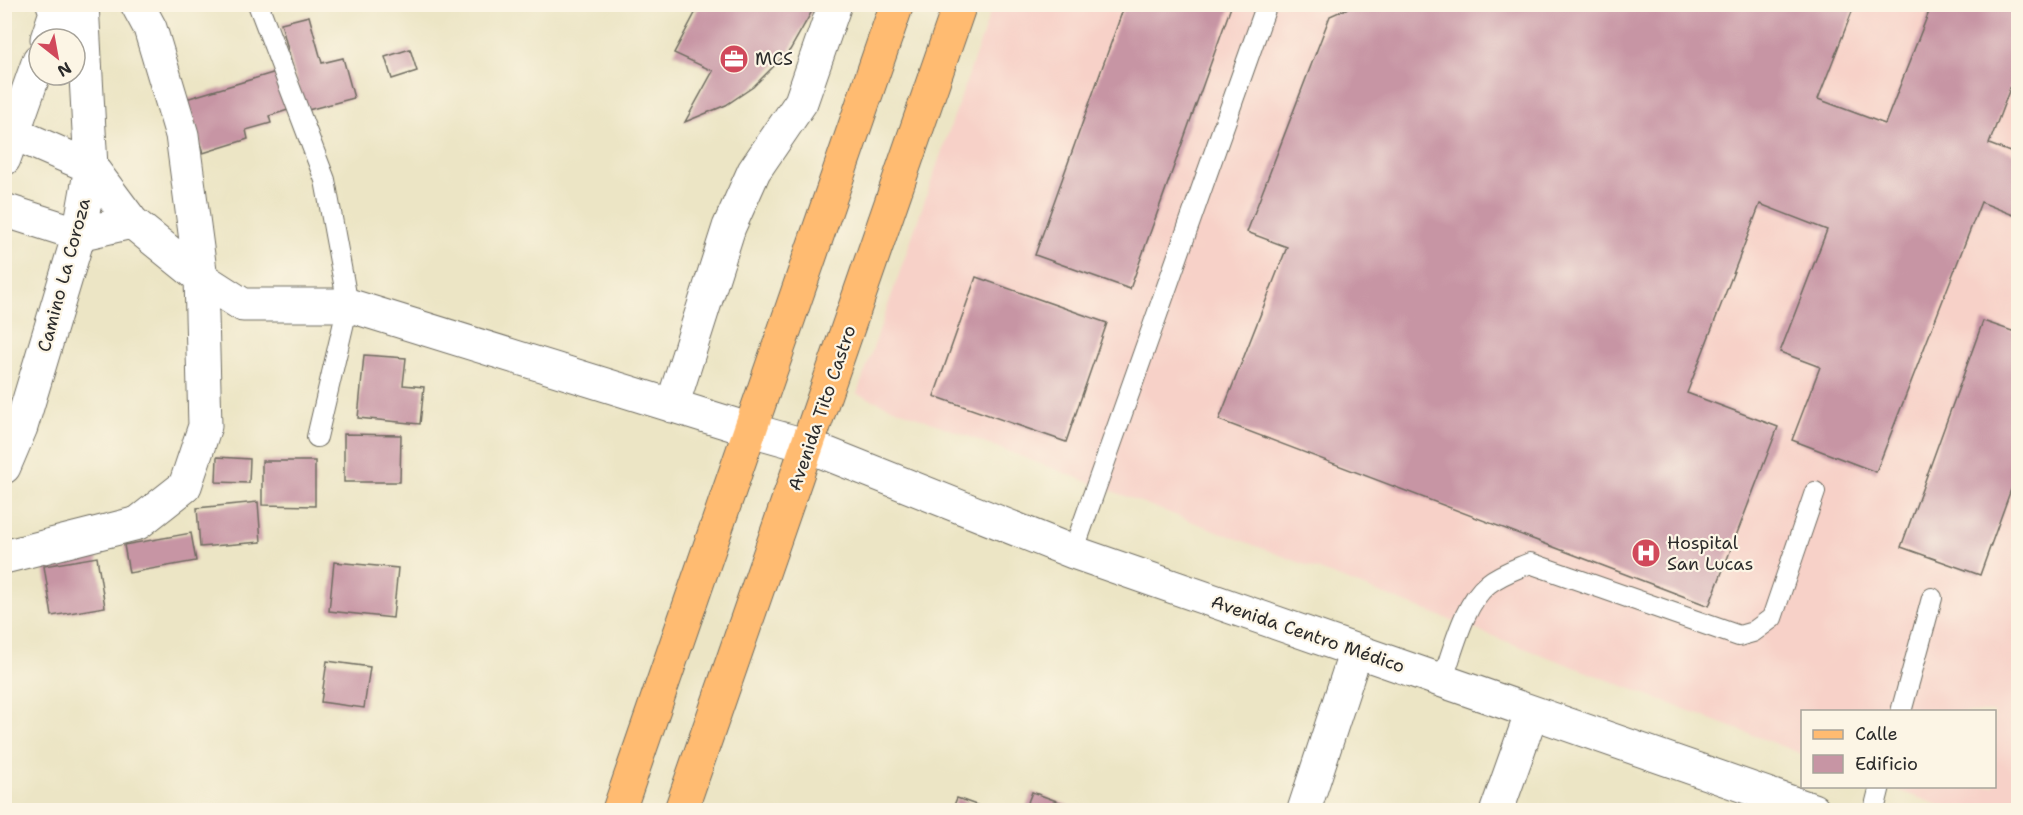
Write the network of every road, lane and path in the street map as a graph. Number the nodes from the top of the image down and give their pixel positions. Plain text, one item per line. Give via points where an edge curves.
1 (53, 4) edge
2 (82, 4) edge
3 (137, 4) edge
4 (258, 4) edge
5 (835, 4) edge
6 (897, 4) edge
7 (960, 4) edge
8 (1267, 4) edge
9 (50, 27) edge
10 (29, 87) edge
11 (8, 140) edge
12 (91, 167) junction
13 (4, 210) edge
14 (132, 222) junction
15 (79, 234) junction
16 (201, 278) junction
17 (348, 305) junction
18 (672, 406) junction
19 (751, 430) junction
20 (317, 437) dead end
21 (808, 446) junction
22 (4, 467) edge
23 (1815, 492) dead end
24 (1074, 552) junction
25 (4, 557) edge
26 (1932, 598) dead end
27 (1356, 651) junction
28 (1442, 681) junction
29 (1901, 710) edge
30 (1532, 712) junction
31 (1880, 788) edge
32 (619, 810) edge
33 (681, 810) edge
34 (1304, 810) edge
35 (1497, 810) edge
36 (1813, 810) edge
37 (1874, 810) edge

1 - 9 street via 56,12
2 - 12 street, Camino La Coroza
3 - 16 street via 150,28 182,135
4 - 17 lane via 325,180
5 - 18 street via 801,102 754,171 729,227
6 - 19 main road
7 - 21 main road, Avenida Tito Castro
8 - 24 lane
10 - 11 street
11 - 12 street
12 - 14 street, Avenida Centro Médico
12 - 15 street, Camino La Coroza
13 - 15 street
14 - 15 street
14 - 16 street, Avenida Centro Médico
15 - 22 street, Camino La Coroza via 21,427
16 - 17 street, Avenida Centro Médico via 243,304
16 - 25 street via 205,426 185,486 138,523
17 - 18 street, Avenida Centro Médico
17 - 20 lane
18 - 19 street, Avenida Centro Médico
19 - 21 street, Avenida Centro Médico
19 - 32 main road
21 - 24 street, Avenida Centro Médico
21 - 33 main road, Avenida Tito Castro
23 - 28 lane via 1772,618 1754,632 1739,636 1530,563 1487,584 1470,606
24 - 27 street, Avenida Centro Médico
26 - 29 lane
27 - 28 street, Avenida Centro Médico
27 - 34 street
28 - 30 street, Avenida Centro Médico
30 - 35 street
30 - 36 street, Avenida Centro Médico
31 - 37 lane

